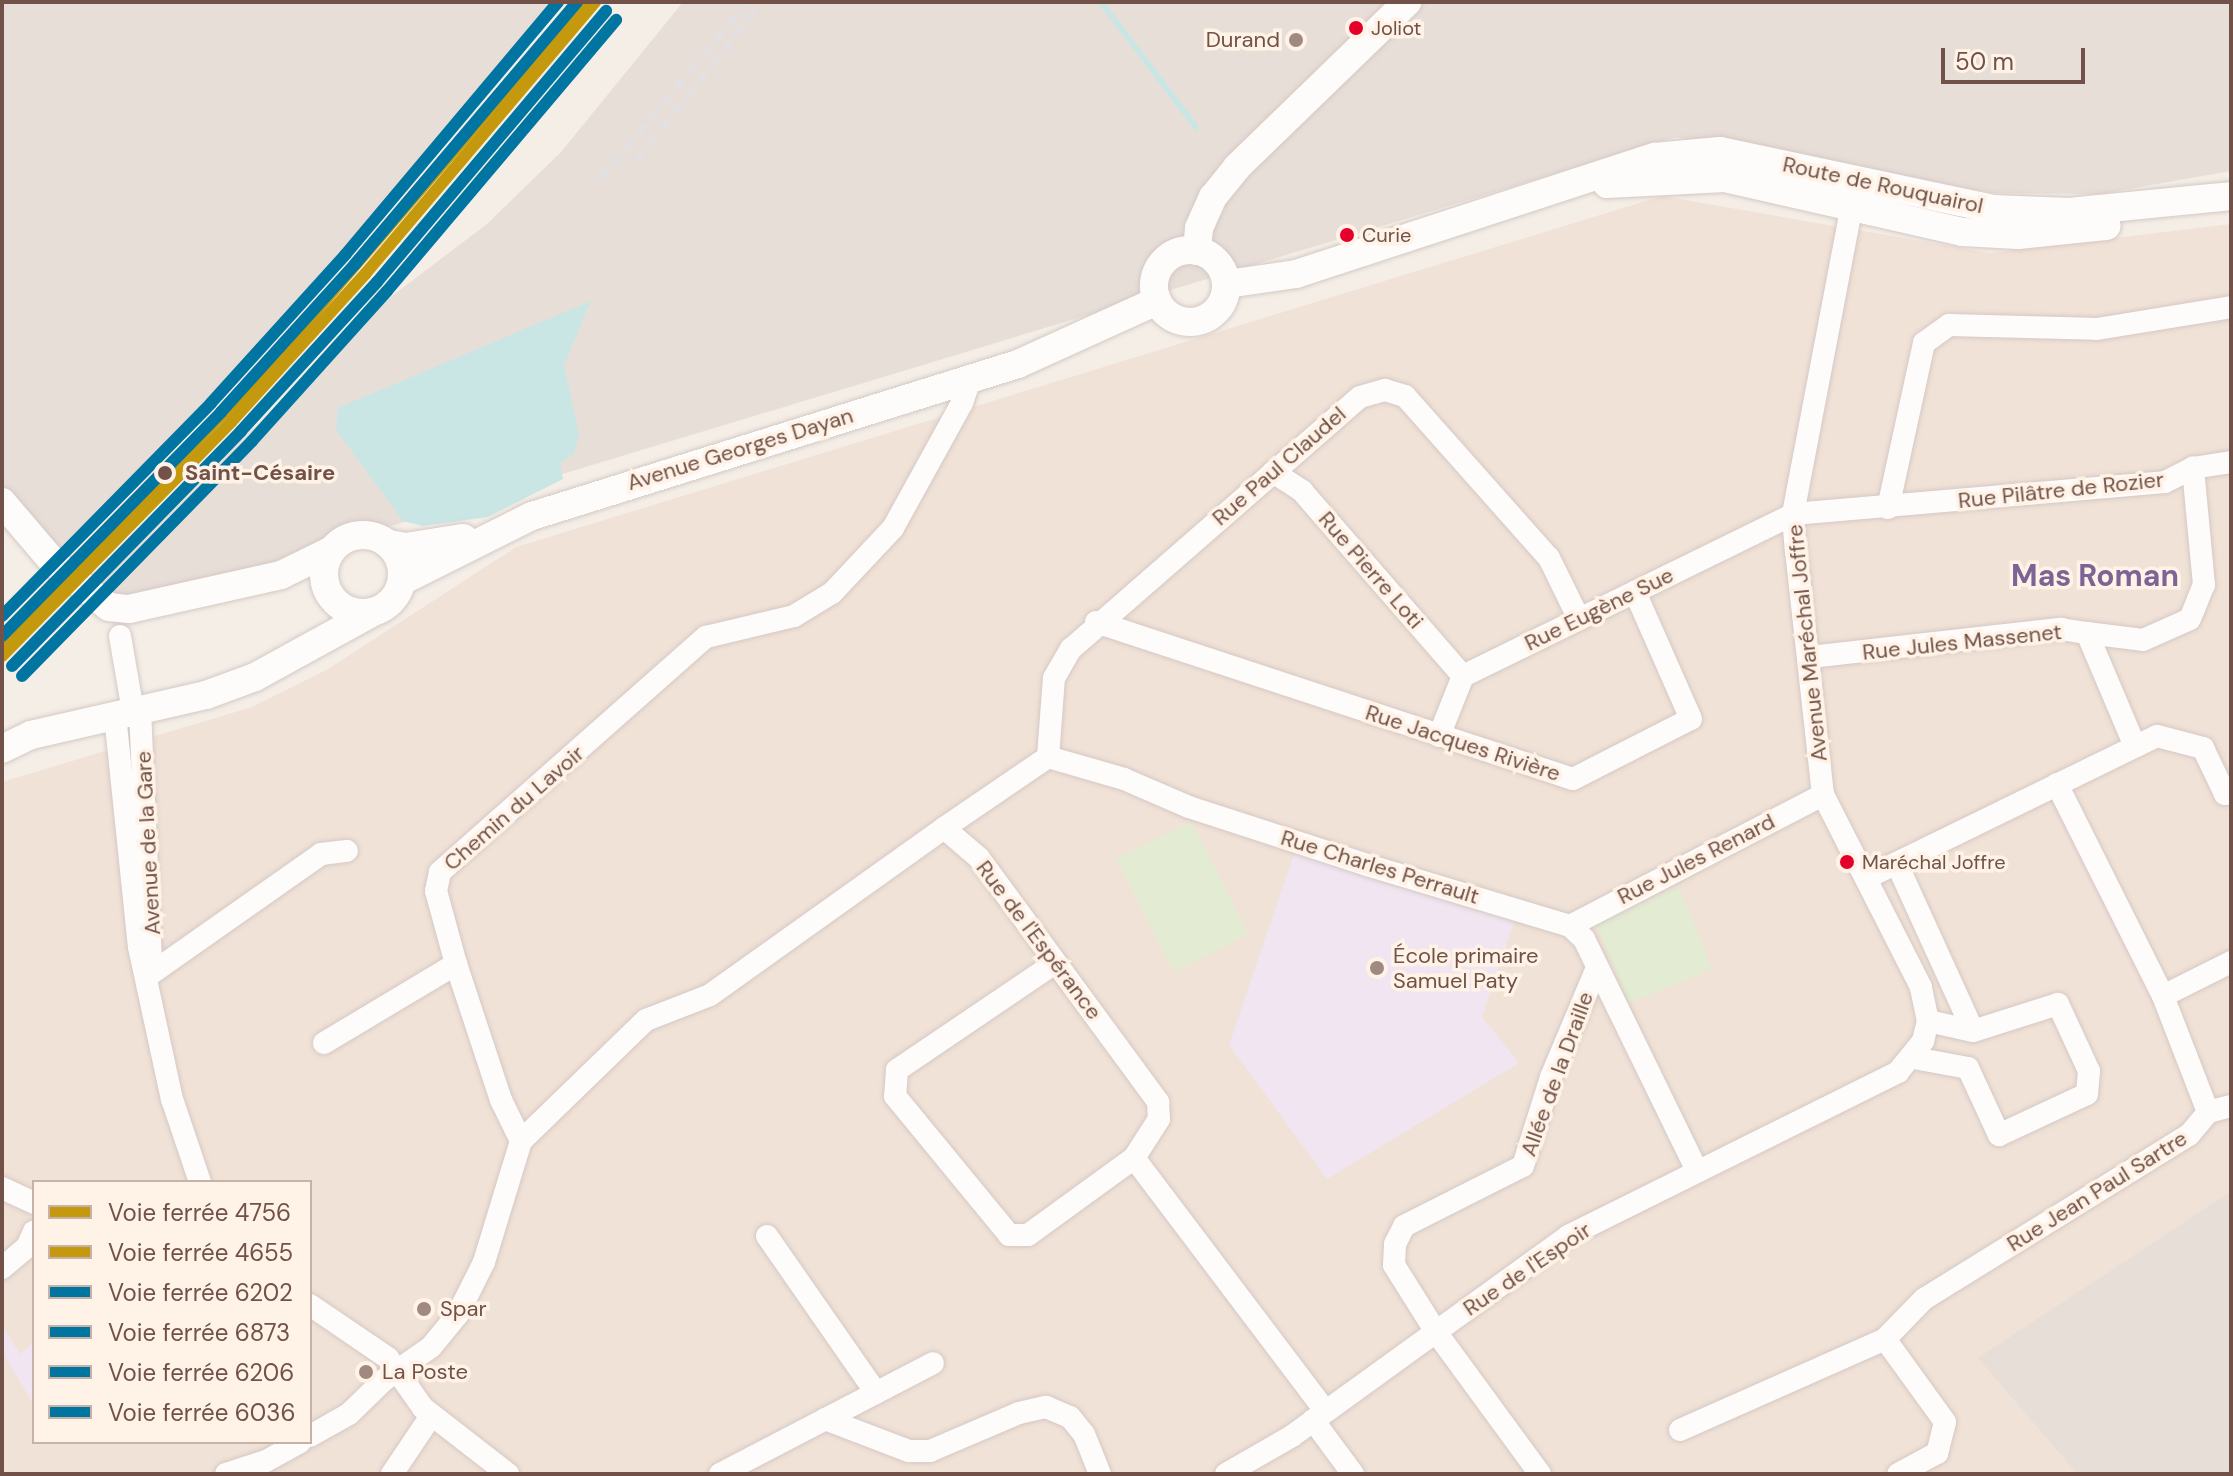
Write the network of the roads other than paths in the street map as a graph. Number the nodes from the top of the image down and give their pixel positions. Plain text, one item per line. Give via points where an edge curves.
1 (1407, 2) edge
2 (1854, 193) junction
3 (2228, 196) edge
4 (1197, 251) junction
5 (1227, 284) junction
6 (1157, 301) junction
7 (2231, 307) edge
8 (971, 377) junction
9 (2231, 462) edge
10 (2193, 468) junction
11 (1273, 472) junction
12 (1888, 508) junction
13 (1793, 514) junction
14 (11, 523) edge
15 (510, 525) junction
16 (389, 544) junction
17 (330, 551) junction
18 (281, 575) junction
19 (402, 581) junction
20 (327, 591) junction
21 (1635, 592) junction
22 (373, 612) junction
23 (1579, 619) junction
24 (1096, 622) junction
25 (2087, 633) junction
26 (120, 636) dead end
27 (317, 644) junction
28 (1810, 657) junction
29 (1463, 676) junction
30 (129, 712) junction
31 (1439, 736) junction
32 (2135, 746) junction
33 (2, 749) edge
34 (1048, 757) junction
35 (2057, 784) junction
36 (2231, 792) edge
37 (1823, 795) junction
38 (944, 828) junction
39 (347, 851) dead end
40 (1897, 864) junction
41 (1866, 878) junction
42 (1570, 926) junction
43 (2231, 962) edge
44 (1055, 963) junction
45 (456, 964) junction
46 (1596, 970) junction
47 (149, 975) junction
48 (2163, 996) junction
49 (1973, 1031) junction
50 (1922, 1040) junction
51 (324, 1043) dead end
52 (2231, 1106) edge
53 (2208, 1112) junction
54 (521, 1141) junction
55 (1134, 1158) junction
56 (1697, 1171) junction
57 (191, 1177) edge
58 (2, 1188) edge
59 (32, 1202) edge
60 (32, 1236) edge
61 (767, 1236) dead end
62 (2, 1268) edge
63 (312, 1306) edge
64 (1436, 1332) junction
65 (1885, 1339) junction
66 (933, 1363) dead end
67 (397, 1373) junction
68 (876, 1393) junction
69 (431, 1416) junction
70 (1319, 1416) junction
71 (825, 1419) junction
72 (1680, 1430) dead end
73 (312, 1435) edge
74 (296, 1444) edge
75 (265, 1459) edge
76 (226, 1474) edge
77 (392, 1474) edge
78 (508, 1474) edge
79 (720, 1474) edge
80 (1100, 1474) edge
81 (1226, 1474) edge
82 (1353, 1474) edge
83 (1540, 1474) edge
84 (1898, 1474) edge

1 - 4 street via 1237,167 1213,197 1199,228
2 - 3 street, Route de Rouquairol via 1962,232 2018,235 2129,222
2 - 5 street, Route de Rouquairol via 1725,178 1630,180 1547,194 1296,274
2 - 13 street, Avenue Maréchal Joffre
4 - 5 street via 1218,263
4 - 6 street via 1184,251 1163,263 1154,287
5 - 6 street via 1217,311 1205,319 1177,320
6 - 8 street via 1047,353
7 - 12 street via 2097,329 1949,325 1924,343
8 - 15 street, Avenue Georges Dayan
8 - 45 street, Chemin du Lavoir via 893,528 832,593 794,616 706,637 440,872 436,891
9 - 10 street, Rue Pilâtre de Rozier
10 - 12 street, Rue Pilâtre de Rozier via 2165,482
10 - 25 street via 2204,585 2190,619 2143,640
11 - 23 street, Rue Paul Claudel via 1360,397 1385,390 1405,396 1549,558
11 - 24 street, Rue Paul Claudel
11 - 29 street, Rue Pierre Loti via 1302,491
12 - 13 street, Rue Pilâtre de Rozier
13 - 21 street, Rue Eugène Sue
13 - 28 street, Avenue Maréchal Joffre
14 - 18 street via 109,607 129,609
15 - 16 street, Avenue Georges Dayan via 433,544
15 - 19 street, Avenue Georges Dayan
16 - 17 street via 359,534
16 - 19 street via 402,565
17 - 18 street
17 - 20 street via 323,568
18 - 20 street
19 - 22 street via 393,600
20 - 22 street via 346,609
20 - 27 street via 327,623
21 - 23 street, Rue Eugène Sue
21 - 31 street, Rue Jacques Rivière via 1691,719 1573,779
22 - 27 street
23 - 29 street, Rue Eugène Sue
24 - 31 street, Rue Jacques Rivière
24 - 34 street, Rue Paul Claudel via 1054,678
25 - 28 street, Rue Jules Massenet via 2061,629
25 - 32 street, Rue Jules Massenet
26 - 30 street, Avenue de la Gare
27 - 30 street via 206,695
28 - 37 street, Avenue Maréchal Joffre
29 - 31 street
30 - 33 street via 31,735
30 - 47 street, Avenue de la Gare via 154,946
32 - 35 street
32 - 36 street via 2157,736 2203,748 2225,794
34 - 38 street
34 - 42 street, Rue Charles Perrault via 1367,865
35 - 40 street
35 - 48 street, Rue Jean Paul Sartre
37 - 41 street, Avenue Maréchal Joffre
37 - 42 street, Rue Jules Renard
38 - 44 street, Rue de l'Espérance via 979,858
38 - 54 street via 710,995 646,1020
39 - 47 street via 321,854
40 - 41 street
40 - 49 street
41 - 50 street, Avenue Maréchal Joffre via 1921,987
42 - 46 street via 1584,939
43 - 48 street
44 - 55 street, Rue de l'Espérance via 1158,1102 1159,1119
44 - 55 street via 897,1070 895,1096 1009,1235 1028,1235
45 - 51 street
45 - 54 street, Chemin du Lavoir via 501,1100
46 - 56 street
46 - 64 street, Allée de la Draille via 1551,1077 1523,1166 1404,1226 1395,1244 1394,1265
47 - 57 street, Avenue de la Gare
48 - 53 street, Rue Jean Paul Sartre
49 - 50 street
49 - 50 street via 2058,1004 2089,1071 2087,1094 1999,1135 1968,1068
50 - 56 street, Rue de l'Espoir via 1898,1072
52 - 53 street
53 - 65 street, Rue Jean Paul Sartre via 2189,1135 1924,1299
54 - 67 street via 484,1262 458,1314 431,1347
55 - 70 street
56 - 64 street, Rue de l'Espoir via 1568,1236
58 - 59 street
60 - 62 street via 27,1247
61 - 68 street
63 - 67 street via 388,1358
64 - 70 street, Rue de l'Espoir
64 - 83 street, Allée de la Draille
65 - 72 street
65 - 84 street via 1945,1422 1937,1453
66 - 68 street
67 - 69 street
67 - 73 street via 349,1414
68 - 71 street
69 - 77 street
69 - 78 street
70 - 81 street, Rue de l'Espoir
70 - 82 street
71 - 79 street
71 - 80 street via 909,1451 930,1451 1046,1407 1070,1417 1084,1434
74 - 75 street
75 - 76 street

